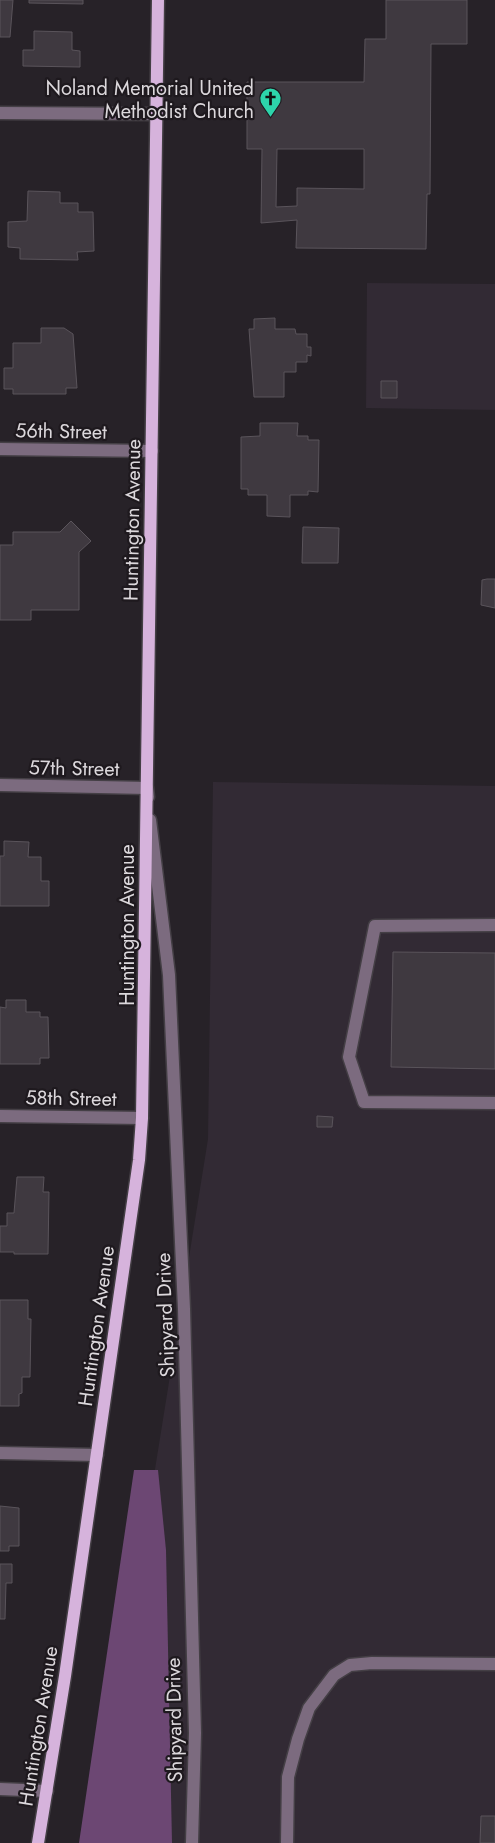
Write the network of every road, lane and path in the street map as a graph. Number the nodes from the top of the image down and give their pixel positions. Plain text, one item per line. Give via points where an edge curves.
1 (158, 0) edge
2 (0, 113) edge
3 (157, 114) junction
4 (0, 449) edge
5 (152, 451) junction
6 (0, 785) edge
7 (147, 788) junction
8 (495, 925) edge
9 (495, 1103) edge
10 (0, 1116) edge
11 (142, 1118) junction
12 (0, 1453) edge
13 (97, 1454) junction
14 (495, 1664) edge
15 (0, 1790) edge
16 (47, 1790) junction
17 (38, 1843) edge
18 (192, 1843) edge
19 (287, 1843) edge

1 - 3 main road, Huntington Avenue
2 - 3 street
3 - 5 main road, Huntington Avenue
4 - 5 street, 56th Street
5 - 7 main road, Huntington Avenue
6 - 7 street, 57th Street
7 - 11 main road, Huntington Avenue
7 - 18 street, Shipyard Drive via 169,976 184,1299 195,1733
8 - 9 street via 375,926 349,1057 364,1102
10 - 11 street, 58th Street
11 - 13 main road, Huntington Avenue via 139,1160
12 - 13 street
13 - 16 main road, Huntington Avenue
14 - 19 street via 372,1663 350,1665 334,1675 309,1708 298,1739 288,1777
15 - 16 street
16 - 17 main road, Huntington Avenue

